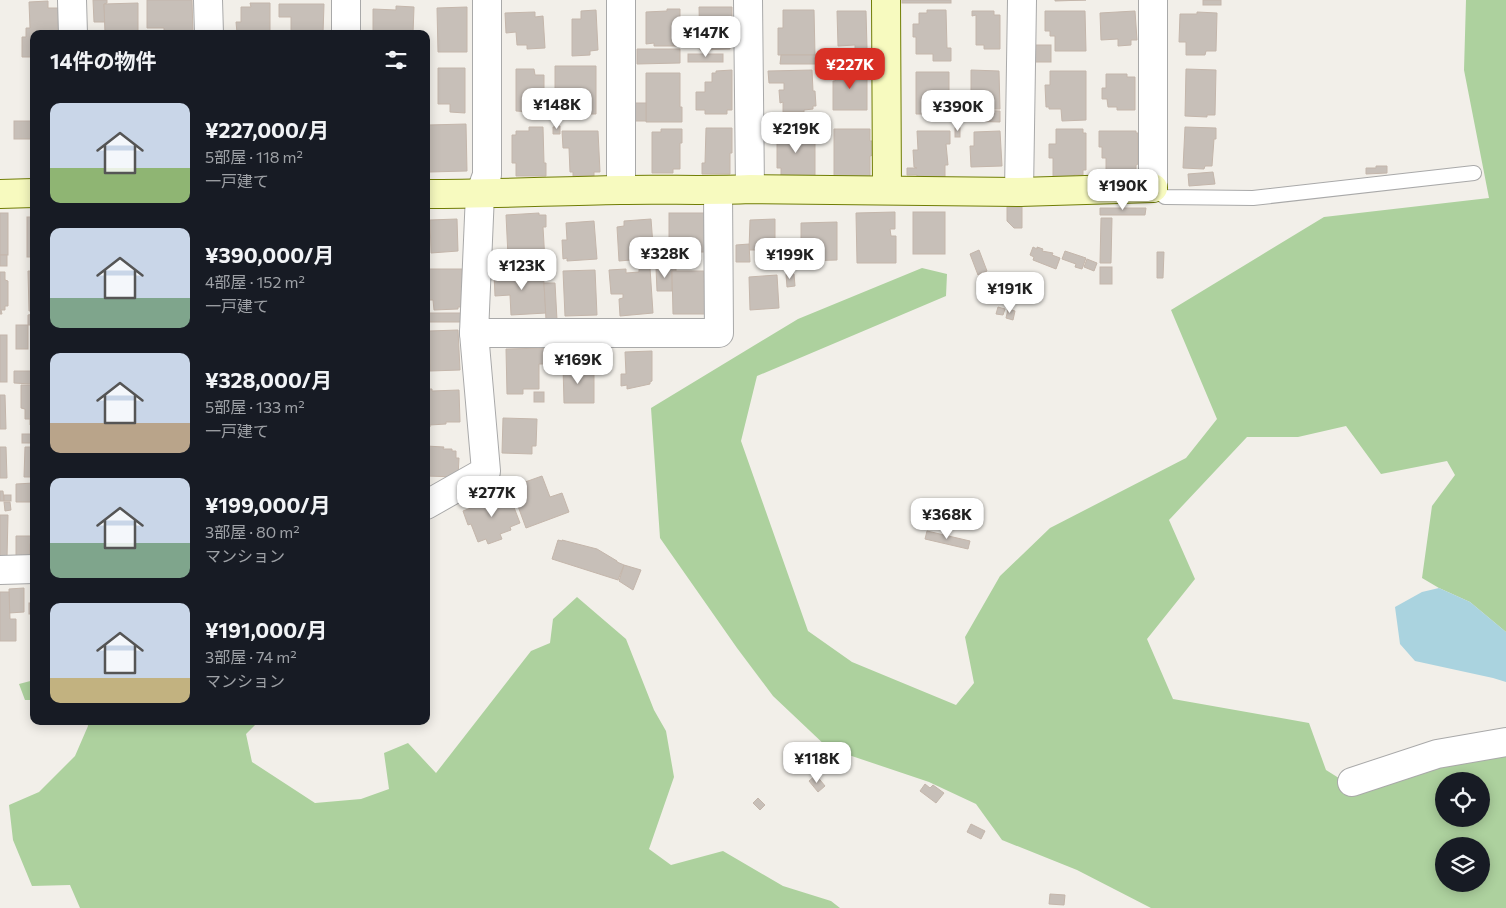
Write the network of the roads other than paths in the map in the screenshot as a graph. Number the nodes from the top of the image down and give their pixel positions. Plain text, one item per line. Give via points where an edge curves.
1 (72, 0) edge
2 (208, 0) edge
3 (346, 0) edge
4 (487, 0) edge
5 (621, 0) edge
6 (748, 0) edge
7 (886, 0) edge
8 (1022, 0) edge
9 (1153, 0) edge
10 (73, 30) edge
11 (209, 30) edge
12 (346, 30) edge
13 (1474, 173) dead end
14 (1152, 188) junction
15 (750, 189) junction
16 (621, 190) junction
17 (718, 190) junction
18 (887, 190) junction
19 (1019, 192) junction
20 (30, 193) edge
21 (0, 194) edge
22 (430, 194) edge
23 (480, 194) junction
24 (474, 333) junction
25 (430, 503) edge
26 (30, 569) edge
27 (0, 570) edge
28 (1506, 742) edge
29 (1352, 782) dead end

1 - 10 street
2 - 11 street
3 - 12 street
4 - 23 street via 487,175
5 - 16 street
6 - 15 street
7 - 18 street
8 - 19 street
9 - 14 street
13 - 14 lane via 1253,198 1165,197
14 - 19 street
15 - 17 street
15 - 18 street
16 - 17 street
16 - 23 street
17 - 24 street via 719,333
18 - 19 street
20 - 21 street
22 - 23 street
23 - 24 street
24 - 25 street via 486,471
26 - 27 street
28 - 29 street via 1436,754

